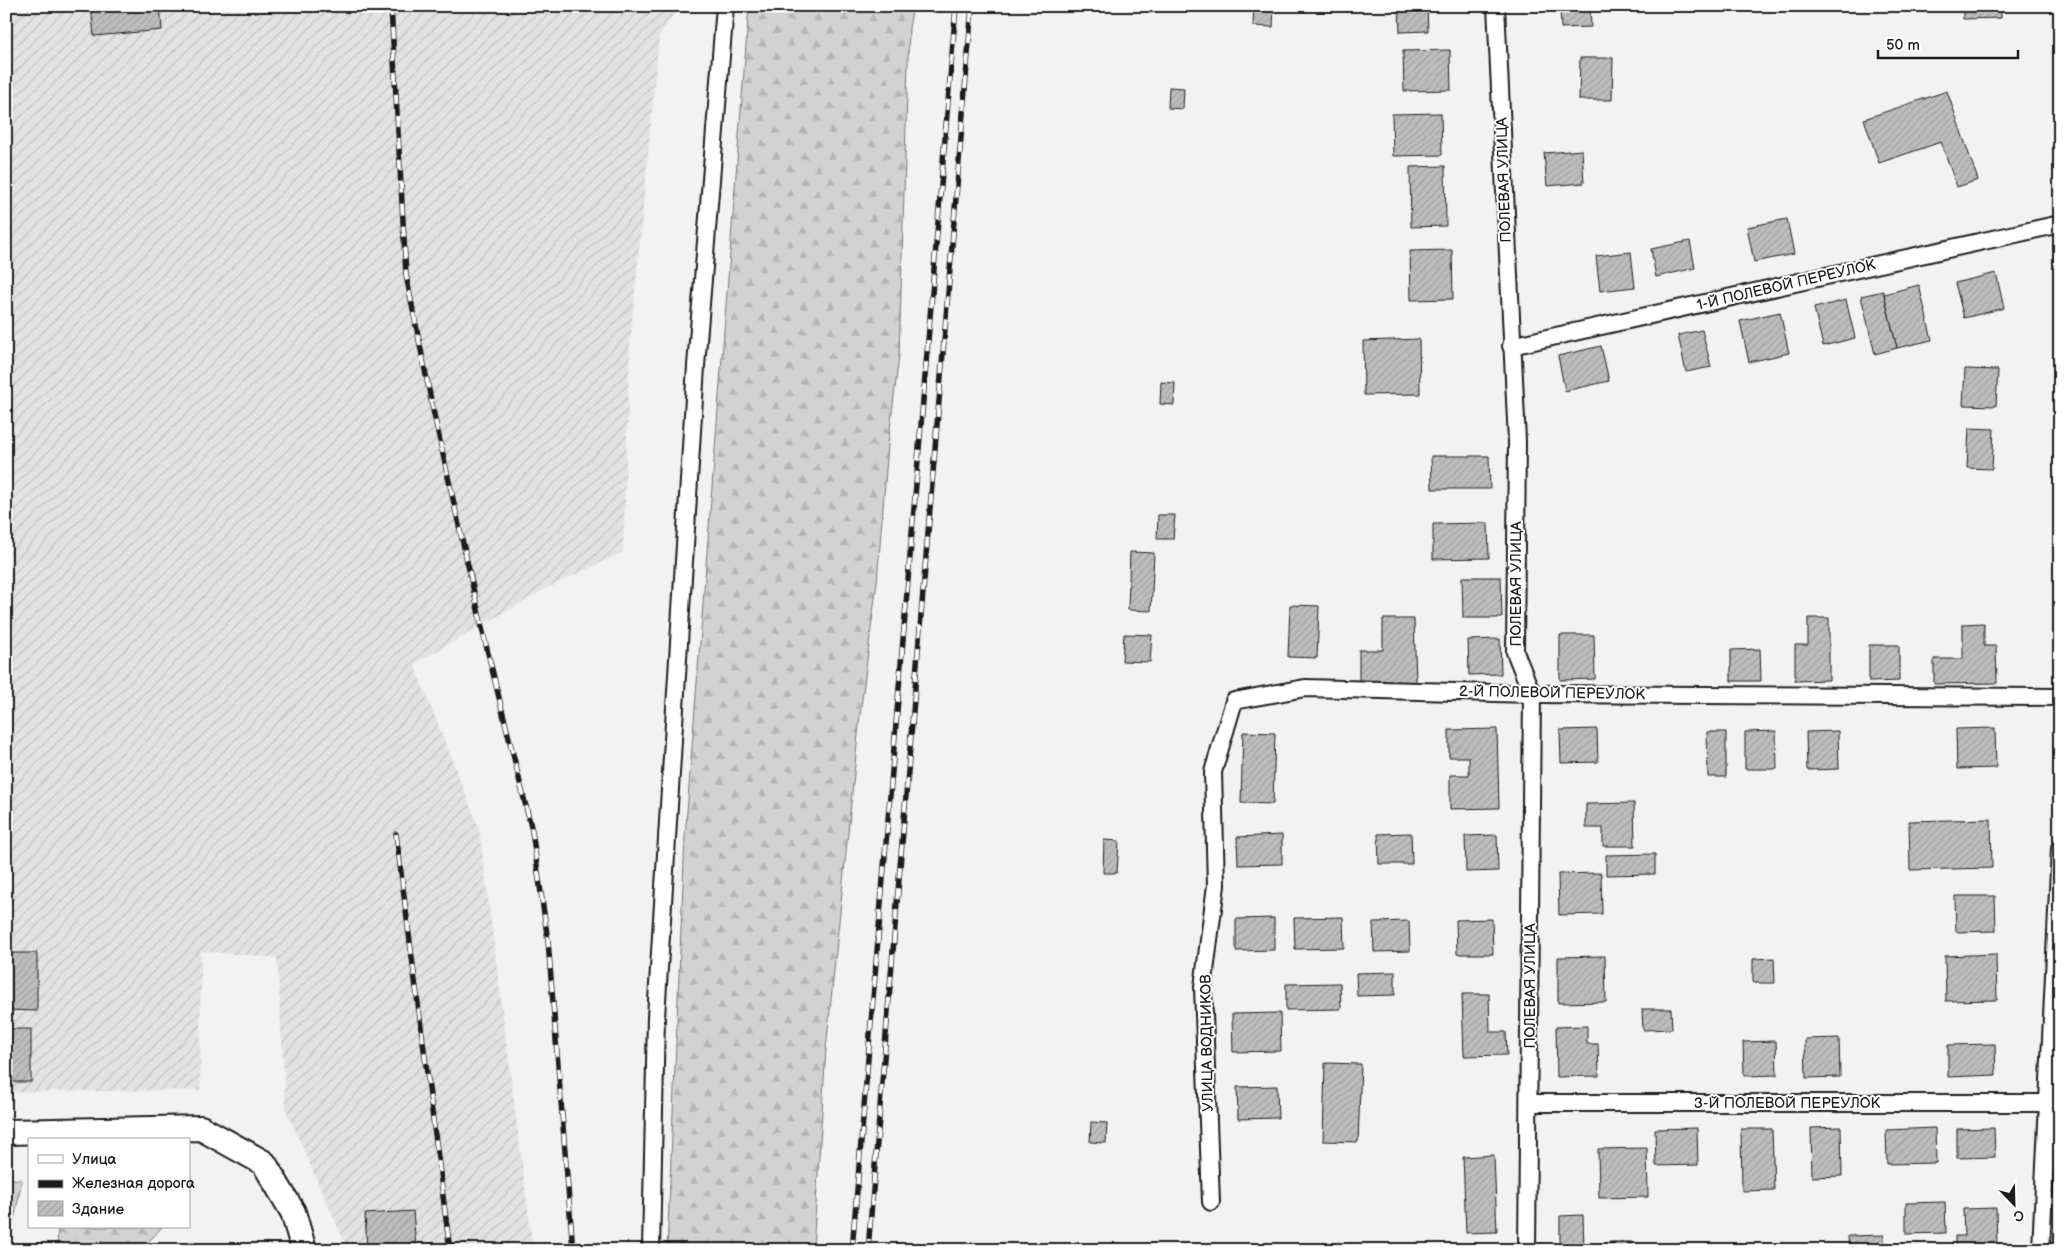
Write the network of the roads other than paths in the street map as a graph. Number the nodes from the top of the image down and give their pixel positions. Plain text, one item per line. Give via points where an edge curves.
1 (725, 6) edge
2 (1496, 6) edge
3 (2060, 224) edge
4 (1511, 346) junction
5 (1532, 694) junction
6 (2060, 696) edge
7 (2060, 848) edge
8 (1216, 885) joint
9 (1529, 1103) junction
10 (2046, 1103) junction
11 (6, 1132) edge
12 (1211, 1202) dead end
13 (304, 1250) edge
14 (651, 1250) edge
15 (1527, 1250) edge
16 (2041, 1250) edge

1 - 14 street via 696,366 658,987
2 - 4 street, ПОЛЕВАЯ УЛИЦА
3 - 4 street, 1-Й ПОЛЕВОЙ ПЕРЕУЛОК
4 - 5 street, ПОЛЕВАЯ УЛИЦА via 1517,440 1515,652
5 - 6 street, 2-Й ПОЛЕВОЙ ПЕРЕУЛОК
5 - 8 street, 2-Й ПОЛЕВОЙ ПЕРЕУЛОК via 1305,688 1234,701 1213,772
5 - 9 street, ПОЛЕВАЯ УЛИЦА
7 - 10 street
8 - 12 street, УЛИЦА ВОДНИКОВ via 1203,987
9 - 10 street, 3-Й ПОЛЕВОЙ ПЕРЕУЛОК
9 - 15 street, ПОЛЕВАЯ УЛИЦА
10 - 16 street
11 - 13 street via 201,1128 264,1162 293,1212

